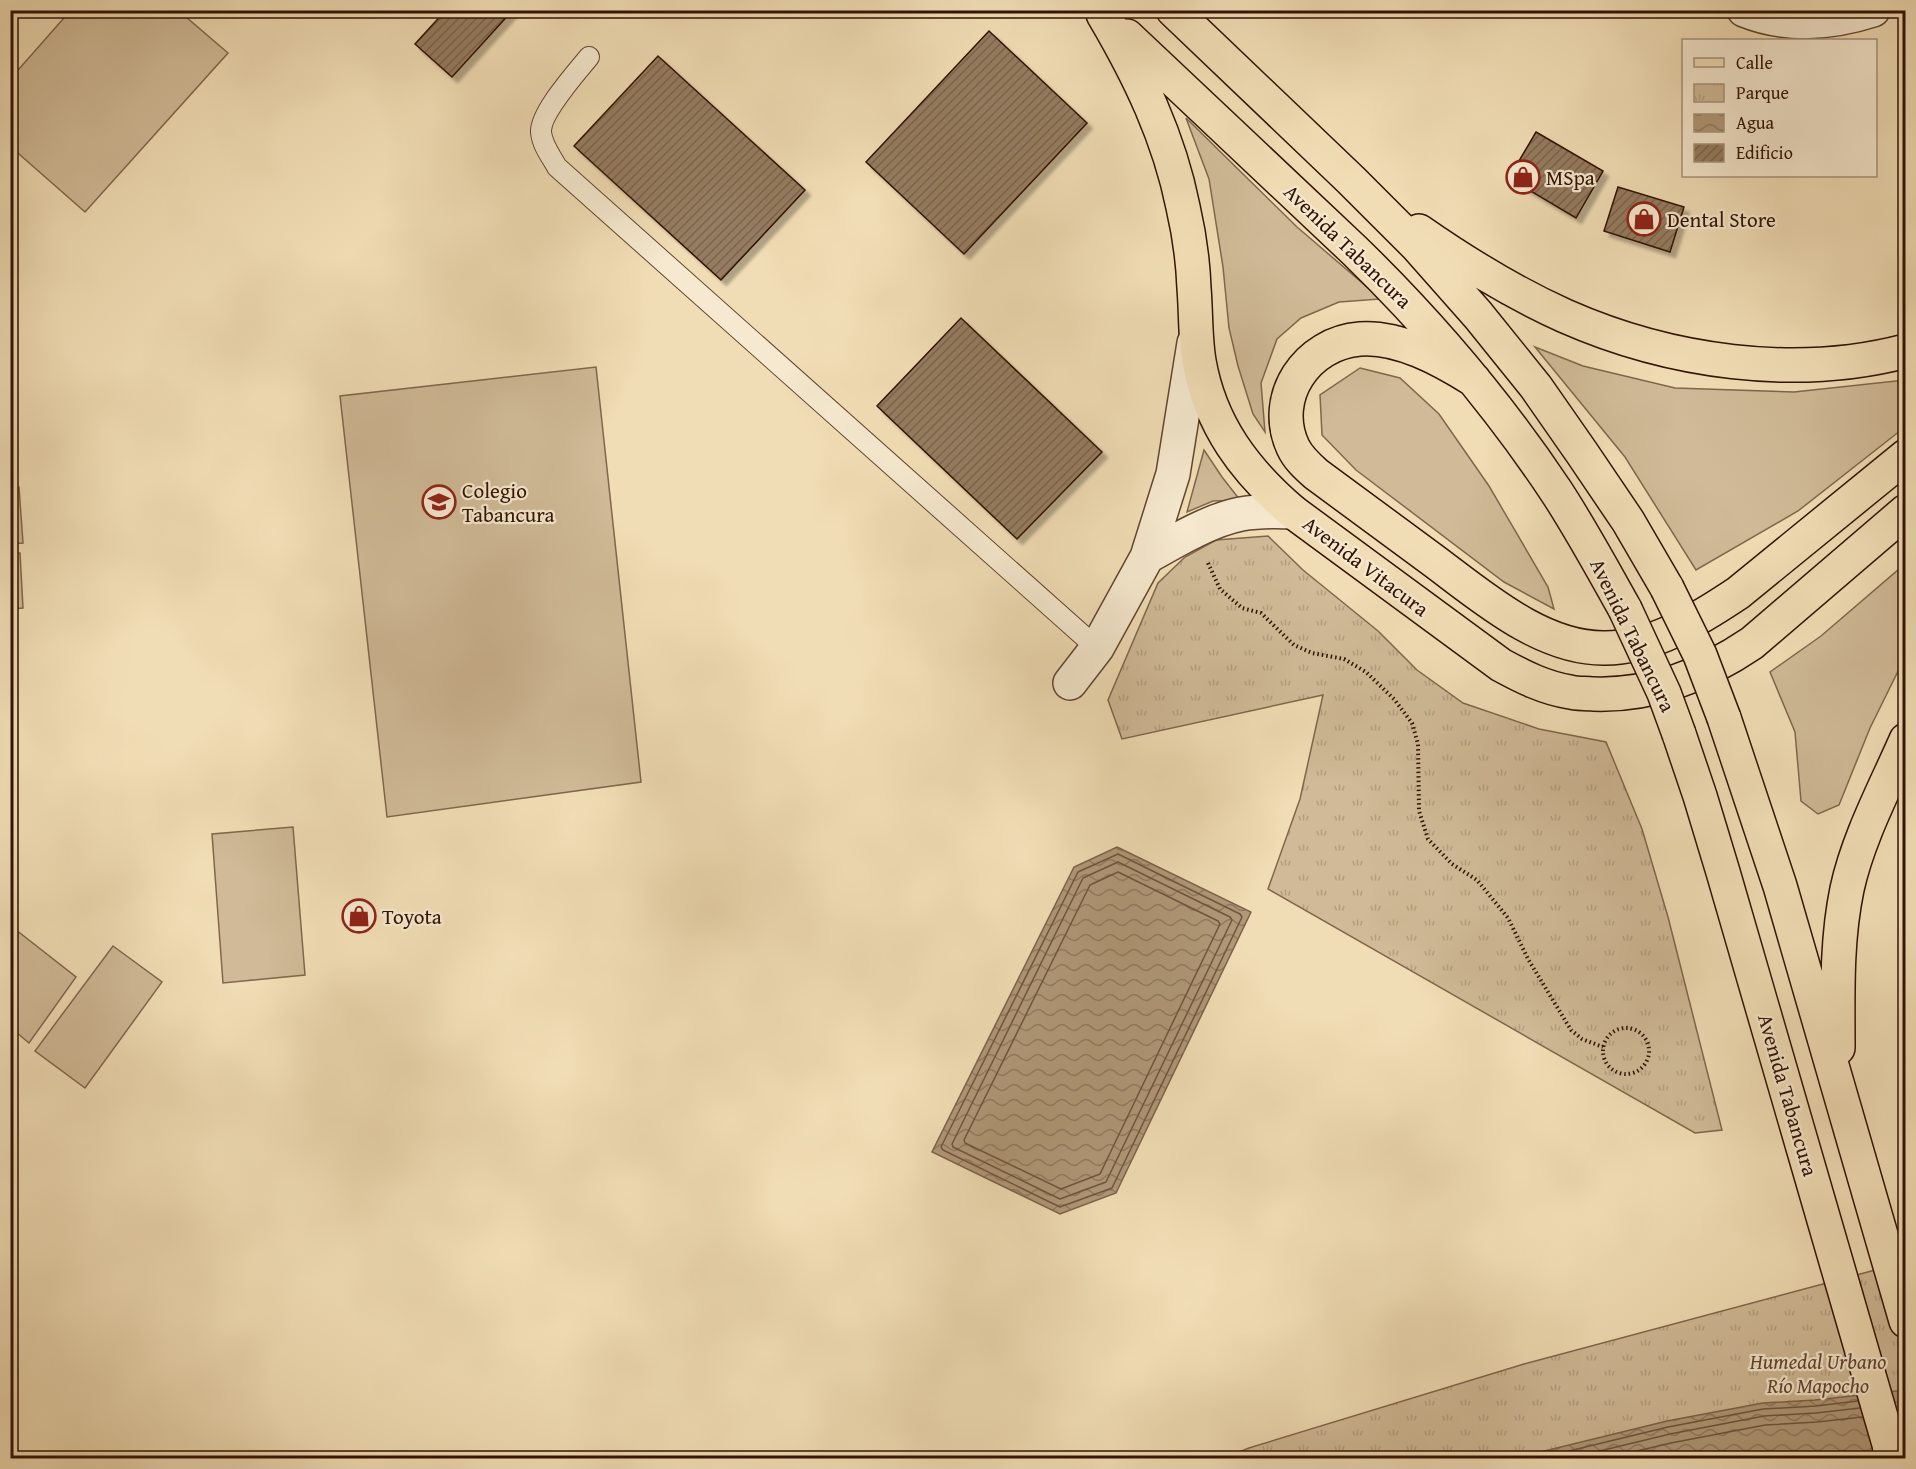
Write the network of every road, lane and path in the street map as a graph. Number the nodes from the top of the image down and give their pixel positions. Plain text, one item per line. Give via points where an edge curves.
1 (1173, 10) edge
2 (1744, 10) edge
3 (1873, 10) edge
4 (1101, 12) edge
5 (589, 57) dead end
6 (1351, 180) junction
7 (1196, 327) junction
8 (1905, 351) edge
9 (1474, 380) junction
10 (1905, 456) edge
11 (1905, 511) edge
12 (1293, 512) junction
13 (1194, 532) junction
14 (1146, 556) junction
15 (1096, 648) junction
16 (1071, 683) dead end
17 (1905, 740) edge
18 (1603, 1047) junction
19 (1840, 1094) junction
20 (1905, 1321) edge
21 (1891, 1455) edge

1 - 6 main road
2 - 3 street via 1801,23 1836,21
4 - 7 main road, Avenida Vitacura via 1152,106 1170,155 1190,245
4 - 9 main road, Avenida Tabancura via 1388,283
5 - 15 lane via 546,113 541,132 557,167
6 - 8 main road via 1445,249 1504,285 1565,316 1641,343 1698,356 1784,364 1828,363
6 - 19 main road, bridge via 1417,246 1536,387 1628,521 1667,588 1700,655 1724,718 1780,886
7 - 12 main road, Avenida Vitacura via 1199,361 1221,426 1252,474
7 - 14 street via 1173,474
9 - 10 main road via 1438,359 1389,342 1375,338 1342,342 1312,358 1292,384 1286,399 1287,432 1303,463 1316,474 1499,609 1545,634 1585,647 1632,645 1712,611
9 - 21 main road, Avenida Tabancura, bridge via 1557,493 1592,550 1664,693 1700,796
11 - 12 main road, Avenida Vitacura via 1752,643 1728,659 1675,682 1641,691 1606,694 1571,693 1502,665
12 - 13 street via 1238,514
13 - 14 street
13 - 18 path via 1220,589 1242,608 1261,613 1294,645 1344,659 1366,672 1394,699 1412,723 1418,744 1419,811 1428,838 1452,864 1477,880 1508,918 1571,1030
14 - 15 street
15 - 16 street
17 - 19 main road via 1847,886 1838,954
18 - 18 path via 1606,1062 1617,1073 1633,1073 1646,1063 1648,1056 1647,1041 1630,1029 1616,1030
19 - 20 main road

